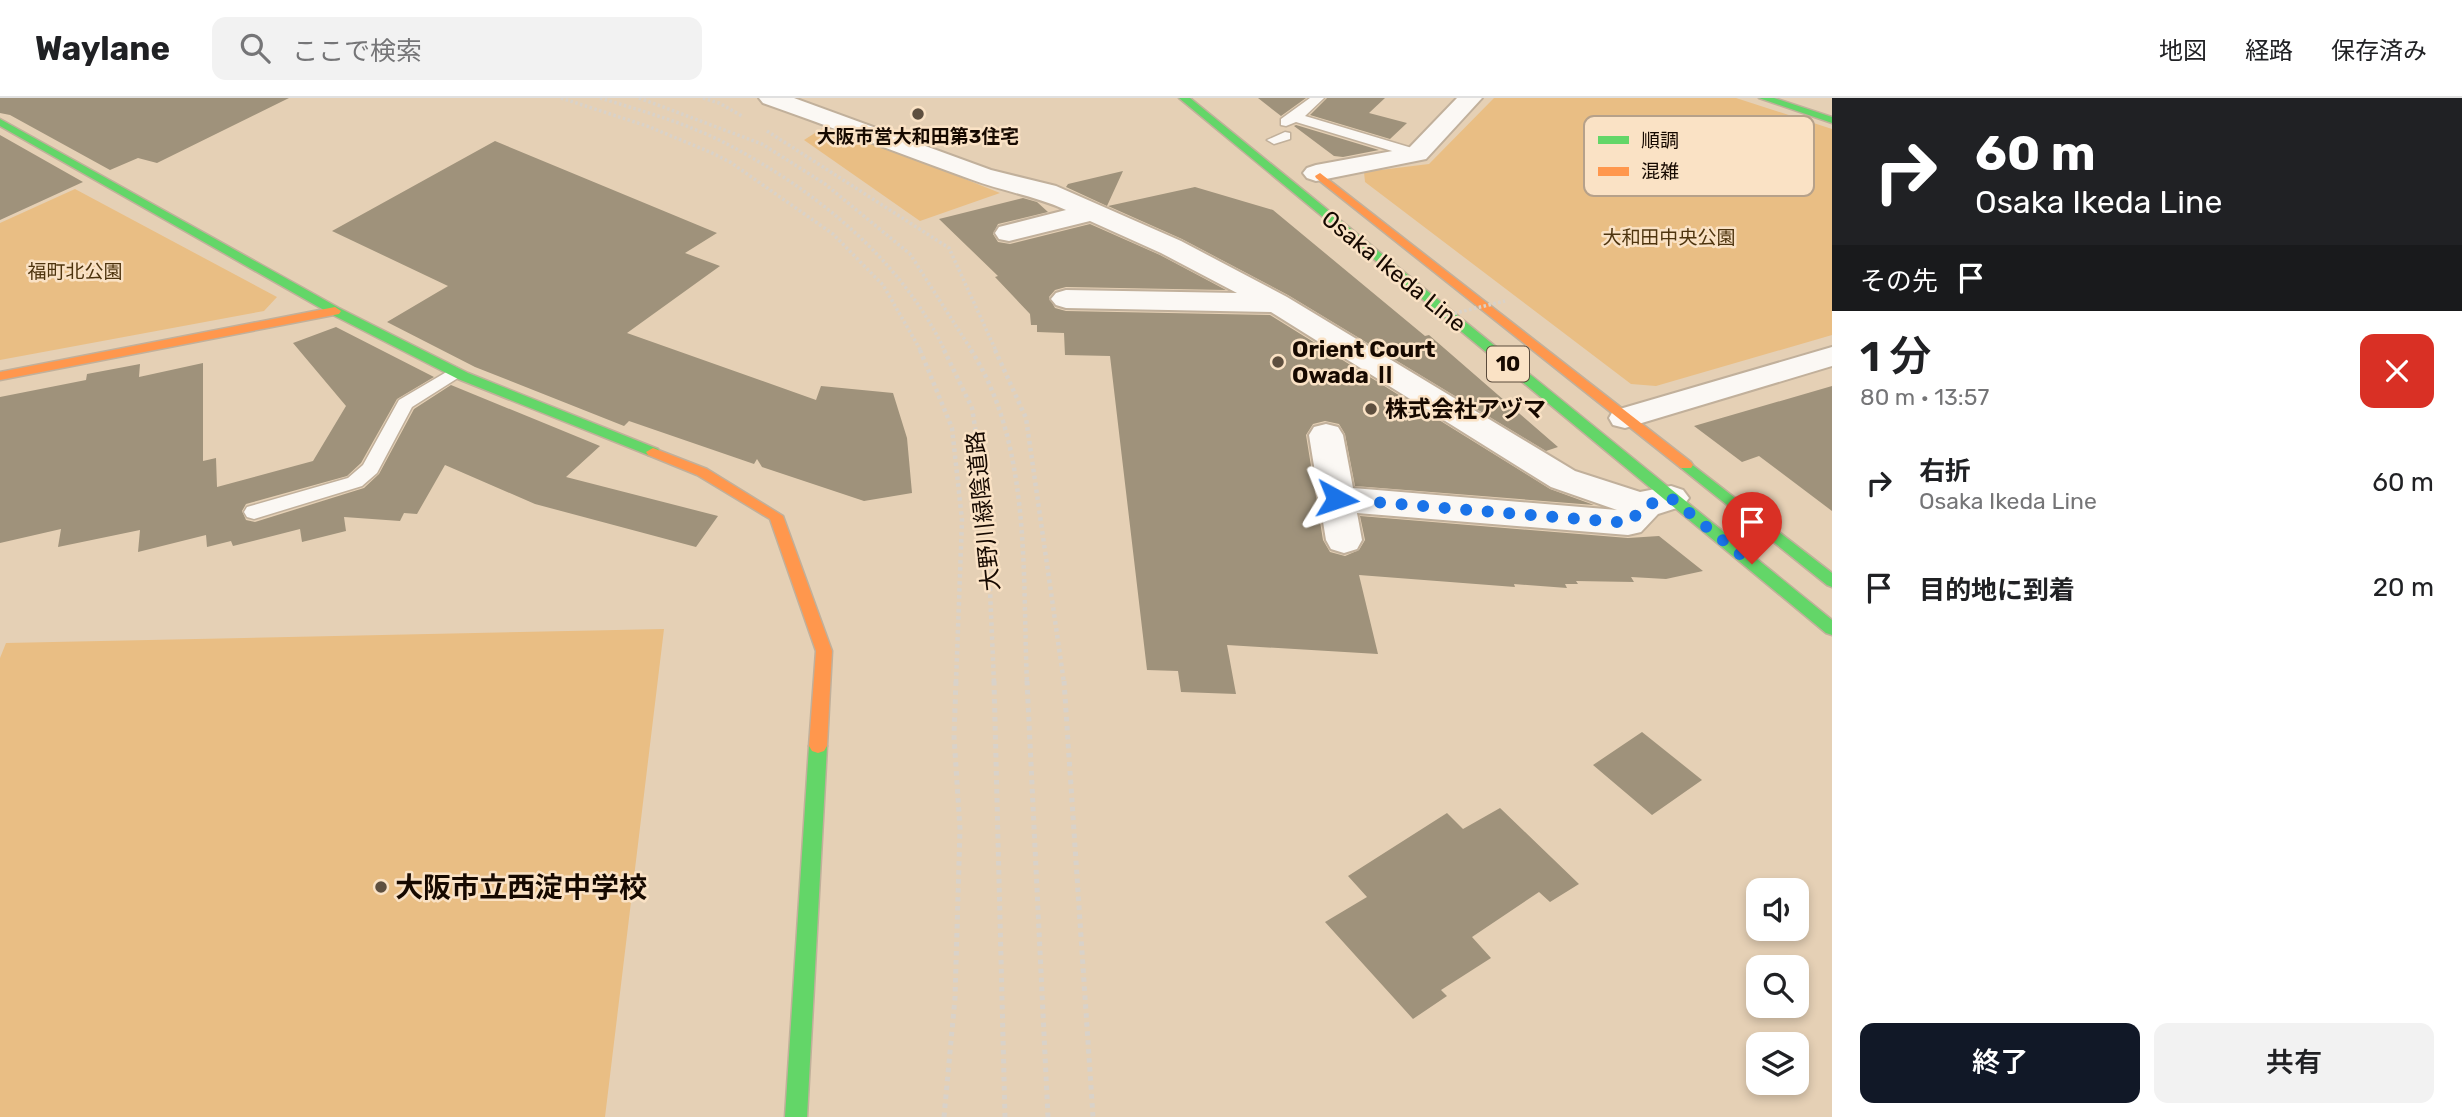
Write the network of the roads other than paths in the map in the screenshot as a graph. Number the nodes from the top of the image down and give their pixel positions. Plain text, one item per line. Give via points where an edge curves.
1 (771, 98) edge
2 (1184, 98) edge
3 (1318, 98) edge
4 (1764, 98) edge
5 (1467, 99) edge
6 (1832, 120) edge
7 (0, 122) edge
8 (1417, 154) junction
9 (1311, 169) joint
10 (1093, 212) junction
11 (1009, 233) dead end
12 (1066, 299) dead end
13 (1276, 303) junction
14 (335, 311) junction
15 (1832, 356) edge
16 (455, 372) junction
17 (0, 376) edge
18 (1625, 418) junction
19 (1326, 435) dead end
20 (1337, 499) junction
21 (1658, 502) junction
22 (254, 512) dead end
23 (1344, 540) dead end
24 (1832, 581) edge
25 (1832, 629) edge
26 (796, 1117) edge

1 - 10 street via 982,175 1047,192
2 - 21 street, Osaka Ikeda Line / 10
3 - 8 lane via 1282,134
4 - 6 street
5 - 8 street
7 - 14 street
8 - 9 street
9 - 18 street, Osaka Ikeda Line / 10
10 - 11 street
10 - 13 street
12 - 13 street
13 - 21 street via 1563,479 1623,501
14 - 16 street
14 - 17 street
15 - 18 street
16 - 22 lane via 405,404 370,469 355,482
16 - 26 street via 702,472 776,516 824,651
18 - 24 street, Osaka Ikeda Line / 10
19 - 20 street
20 - 21 street via 1628,523
20 - 23 street
21 - 25 street, Osaka Ikeda Line / 10

